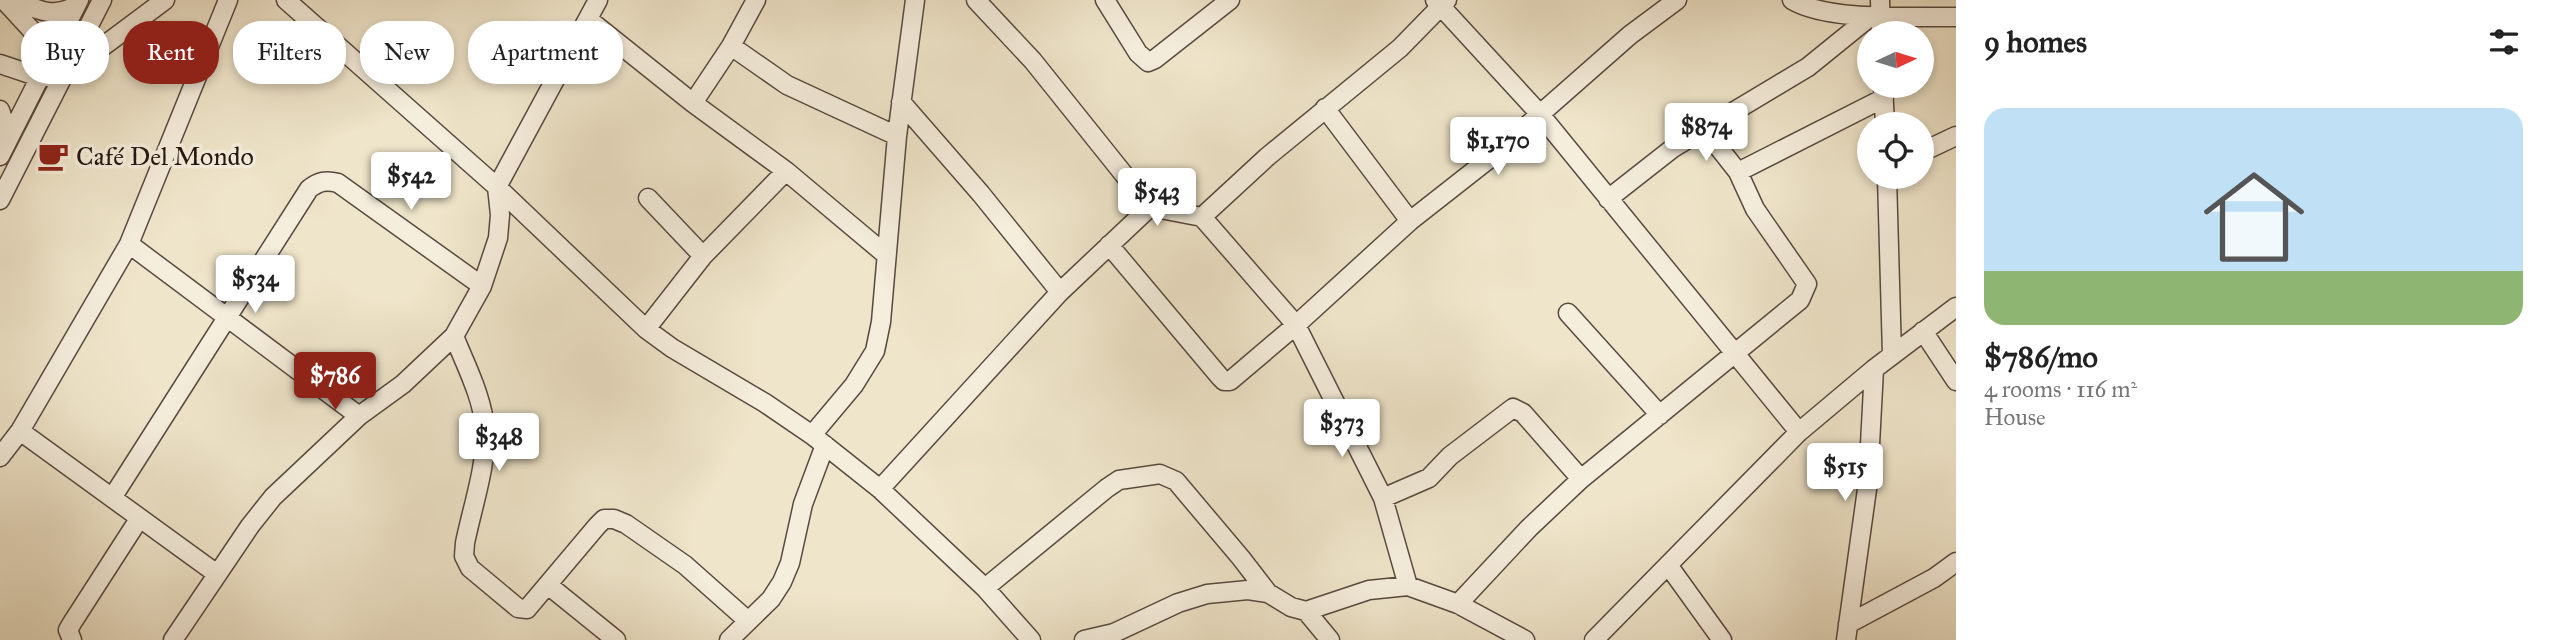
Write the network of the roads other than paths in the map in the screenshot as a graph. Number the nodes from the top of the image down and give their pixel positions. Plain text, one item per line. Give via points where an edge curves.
1 (4, 0) edge
2 (14, 0) edge
3 (102, 0) edge
4 (165, 0) edge
5 (228, 0) edge
6 (286, 0) edge
7 (598, 0) edge
8 (756, 0) edge
9 (915, 0) edge
10 (976, 0) edge
11 (1105, 0) edge
12 (1230, 0) edge
13 (1677, 0) edge
14 (1792, 0) edge
15 (1441, 2) edge
16 (77, 3) edge
17 (1878, 16) edge
18 (1956, 17) edge
19 (588, 19) junction
20 (23, 21) edge
21 (68, 21) edge
22 (91, 21) edge
23 (109, 40) edge
24 (731, 46) junction
25 (0, 64) edge
26 (21, 71) edge
27 (36, 84) edge
28 (58, 84) edge
29 (1873, 98) edge
30 (901, 102) junction
31 (693, 103) junction
32 (1325, 108) junction
33 (0, 110) edge
34 (1539, 113) junction
35 (1704, 130) junction
36 (897, 136) junction
37 (1956, 136) edge
38 (9, 138) junction
39 (1934, 146) edge
40 (0, 156) edge
41 (786, 171) junction
42 (1738, 172) junction
43 (497, 187) junction
44 (1886, 189) edge
45 (648, 198) dead end
46 (0, 200) edge
47 (1608, 200) junction
48 (1150, 207) junction
49 (1202, 217) junction
50 (1410, 221) junction
51 (129, 244) junction
52 (1109, 245) junction
53 (885, 254) junction
54 (703, 256) junction
55 (482, 286) junction
56 (1060, 292) junction
57 (1956, 307) edge
58 (1569, 313) dead end
59 (228, 319) junction
60 (1296, 326) junction
61 (646, 329) junction
62 (1923, 331) junction
63 (454, 336) junction
64 (1737, 354) junction
65 (1892, 355) junction
66 (1874, 369) junction
67 (1956, 381) edge
68 (1660, 415) junction
69 (359, 416) junction
70 (20, 431) junction
71 (1799, 432) junction
72 (818, 440) junction
73 (0, 457) edge
74 (1581, 479) junction
75 (880, 489) junction
76 (113, 498) junction
77 (1383, 498) junction
78 (139, 519) junction
79 (1956, 562) edge
80 (1668, 565) junction
81 (217, 574) junction
82 (548, 585) junction
83 (1408, 586) junction
84 (985, 588) junction
85 (1268, 593) junction
86 (1458, 604) junction
87 (1306, 611) junction
88 (747, 621) junction
89 (1847, 632) edge
90 (72, 640) edge
91 (173, 640) edge
92 (616, 640) edge
93 (729, 640) edge
94 (1031, 640) edge
95 (1084, 640) edge
96 (1331, 640) edge
97 (1525, 640) edge
98 (1594, 640) edge
99 (1722, 640) edge

1 - 20 street
2 - 16 street via 54,14
3 - 22 street
4 - 23 street
5 - 51 street
6 - 43 street
7 - 19 street
8 - 24 street
9 - 30 street
10 - 48 street via 1033,61
11 - 12 street via 1148,62
13 - 34 street
14 - 17 street via 1819,10
15 - 32 street via 1400,47
15 - 34 street
16 - 21 street
17 - 18 street
17 - 35 street via 1808,67
19 - 31 street
19 - 43 street
24 - 31 street
24 - 36 street via 787,85
25 - 26 street
27 - 38 street
28 - 46 street
29 - 42 street
30 - 36 street
30 - 56 street
31 - 41 street
32 - 49 street
32 - 50 street
33 - 38 street
34 - 47 street
34 - 50 street
35 - 42 street
35 - 47 street via 1673,148
36 - 53 street
37 - 39 street
38 - 40 street
41 - 53 street
41 - 54 street
42 - 64 street via 1755,209 1807,284 1800,300
43 - 55 street via 498,238
43 - 61 street
44 - 65 street
45 - 54 street
47 - 64 street
48 - 49 street
48 - 52 street
49 - 60 street
50 - 60 street
51 - 59 street
51 - 70 street
52 - 56 street
52 - 60 street via 1224,381 1234,379
53 - 72 street via 875,351
54 - 61 street
55 - 59 street via 338,183 325,181 309,189
55 - 63 street
56 - 75 street
57 - 62 street
58 - 68 street
59 - 69 street
59 - 76 street
60 - 77 street
61 - 72 street
62 - 65 street
62 - 67 street
63 - 69 street via 403,384
63 - 82 street via 478,395 485,429 465,543 466,562 523,610
64 - 68 street
64 - 71 street
65 - 66 street
66 - 71 street
66 - 89 street via 1868,482
68 - 74 street
69 - 81 street via 272,497
70 - 73 street
70 - 76 street
71 - 80 street
72 - 75 street
72 - 88 street via 782,582
74 - 77 street via 1524,413 1513,408 1429,478
74 - 86 street
75 - 84 street
76 - 78 street
77 - 83 street
78 - 81 street
78 - 90 street via 68,630
79 - 89 street
80 - 98 street
80 - 99 street
81 - 91 street
82 - 88 street via 597,526 614,519 685,565
82 - 92 street
83 - 86 street
83 - 87 street via 1368,590
84 - 85 street via 1119,480 1160,474 1176,481
84 - 94 street
85 - 87 street
85 - 95 street via 1208,594 1114,633
86 - 97 street
87 - 96 street
88 - 93 street

